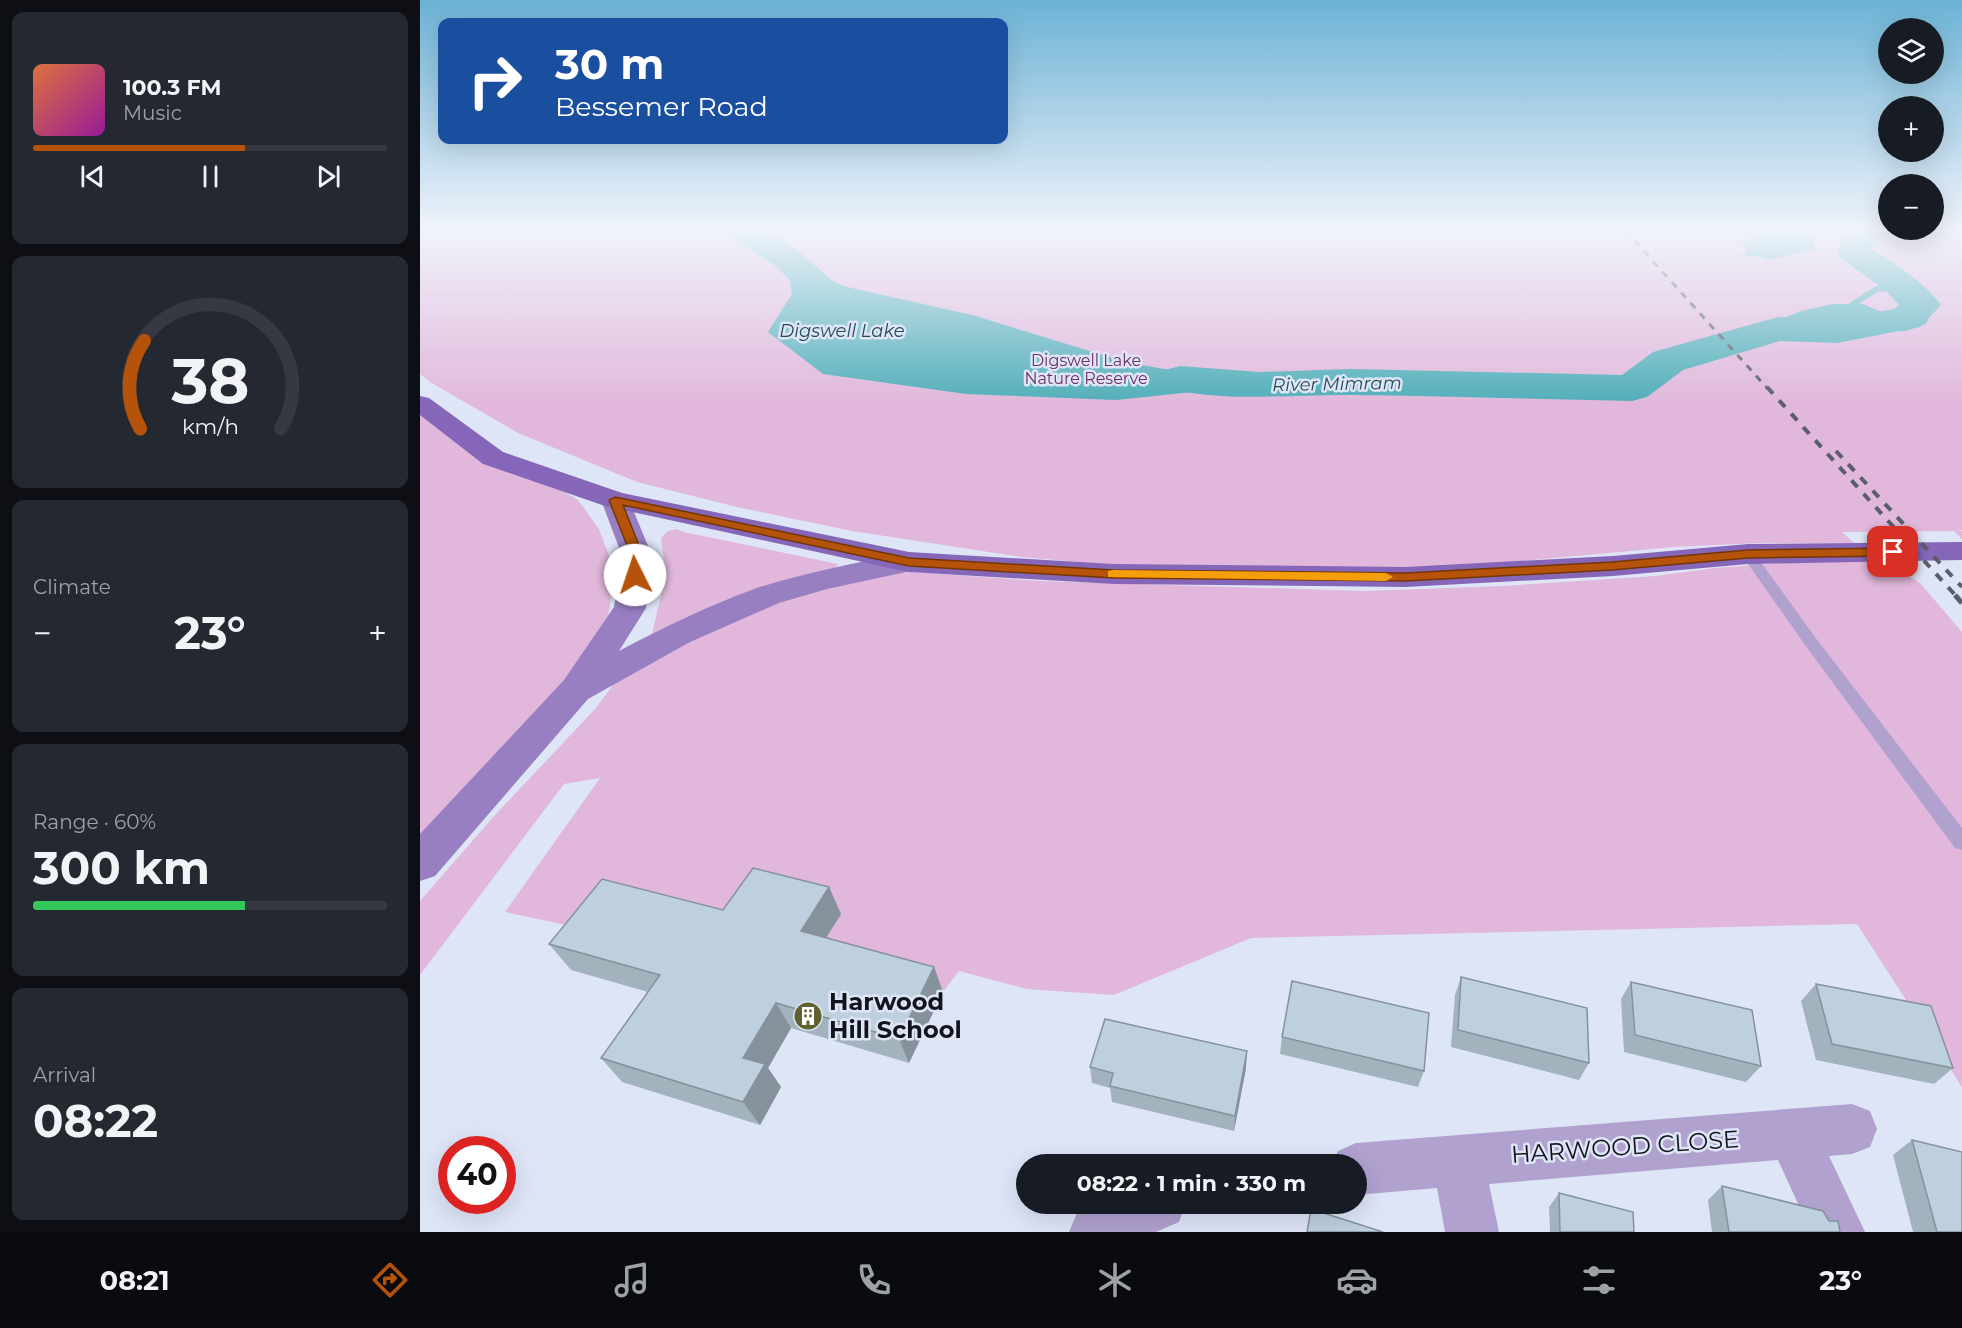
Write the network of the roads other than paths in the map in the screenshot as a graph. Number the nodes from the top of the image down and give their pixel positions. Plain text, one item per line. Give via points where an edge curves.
1 (420, 403) edge
2 (615, 500) junction
3 (1962, 551) edge
4 (1748, 554) junction
5 (909, 562) junction
6 (575, 690) junction
7 (1962, 842) edge
8 (420, 863) edge
9 (1852, 1129) dead end
10 (1792, 1134) junction
11 (1458, 1160) junction
12 (1367, 1168) edge
13 (1136, 1214) edge
14 (1096, 1232) edge
15 (1472, 1232) edge
16 (1838, 1232) edge

1 - 2 main road via 493,458
2 - 5 main road
2 - 6 street via 638,558 630,608
3 - 4 main road
4 - 5 main road via 1406,577 1114,574
4 - 7 lane
5 - 6 street via 768,596 678,634
6 - 8 street
9 - 10 street, HARWOOD CLOSE
10 - 11 street, HARWOOD CLOSE
10 - 16 street
11 - 12 street, HARWOOD CLOSE
11 - 15 street
13 - 14 street

